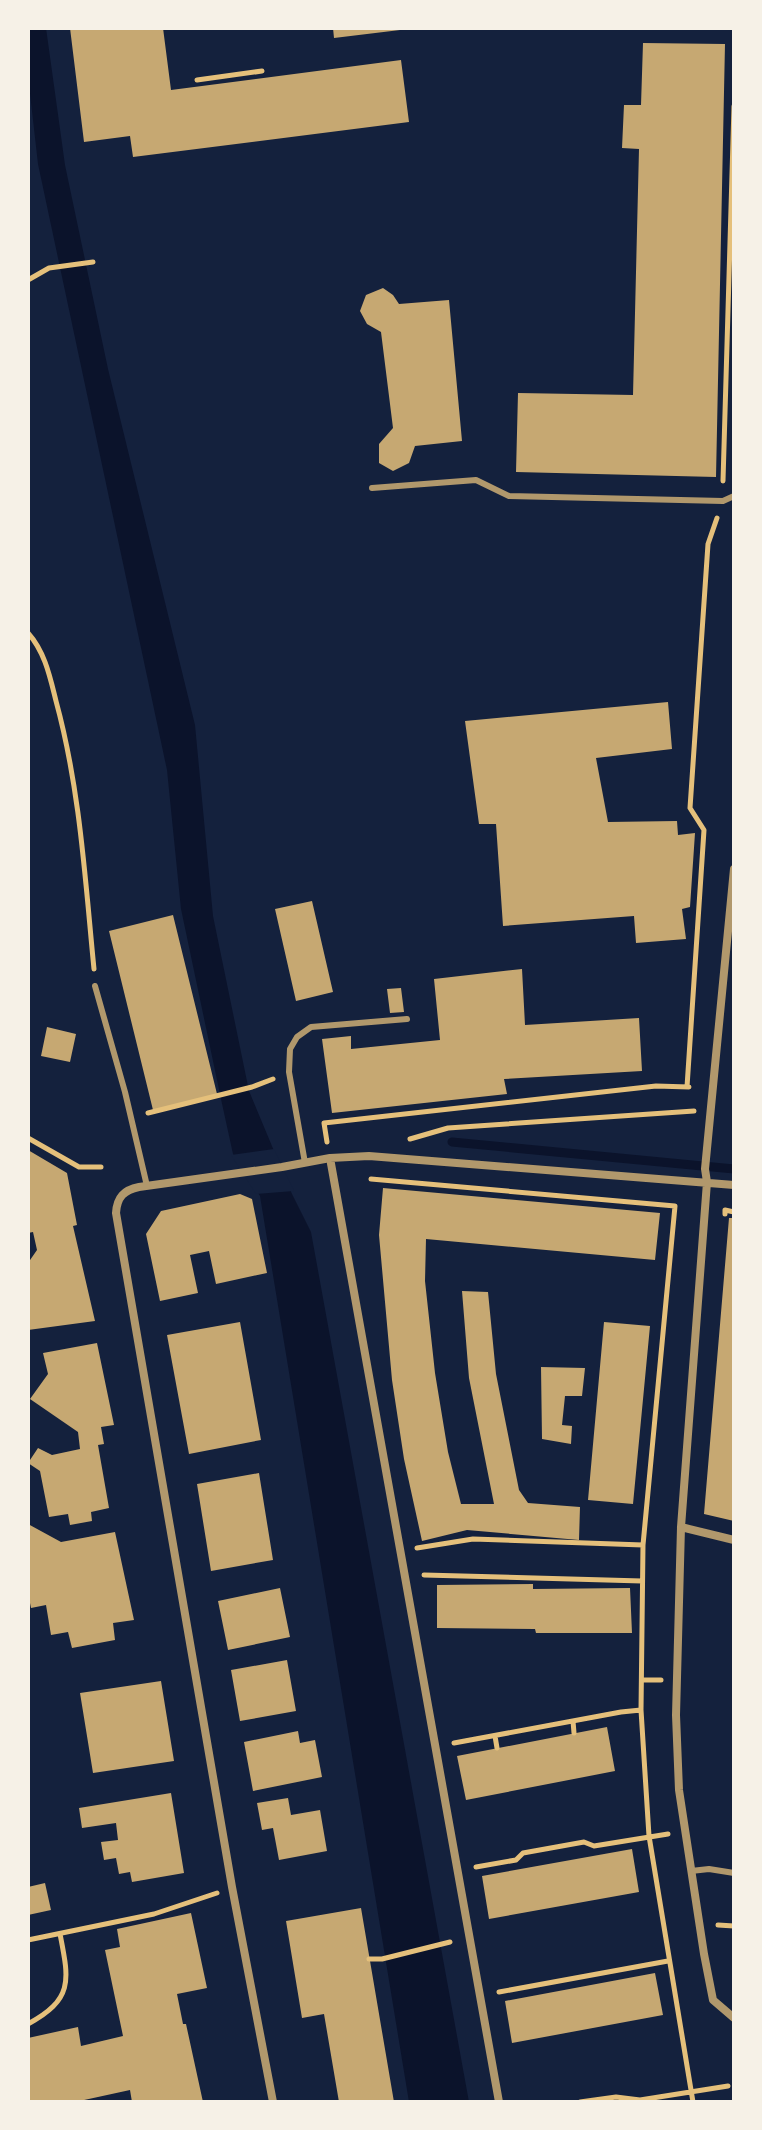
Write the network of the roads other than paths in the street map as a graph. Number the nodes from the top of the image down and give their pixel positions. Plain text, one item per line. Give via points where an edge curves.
1 (372, 488) dead end
2 (734, 496) edge
3 (734, 869) edge
4 (95, 986) road end
5 (407, 1019) dead end
6 (330, 1158) junction
7 (305, 1163) junction
8 (707, 1182) junction
9 (734, 1185) edge
10 (147, 1186) junction
11 (681, 1527) junction
12 (734, 1540) edge
13 (691, 1871) junction
14 (734, 1873) edge
15 (732, 2017) edge
16 (273, 2102) edge
17 (499, 2102) edge

1 - 2 lane via 476,480 509,496 723,501
3 - 8 street
4 - 10 lane
5 - 7 lane via 311,1027 297,1037 290,1049 289,1072
6 - 7 street
6 - 8 street via 369,1156
6 - 17 street
7 - 10 street
8 - 9 street
8 - 11 street
10 - 16 street via 120,1197 116,1213
11 - 12 street
11 - 13 street via 677,1730
13 - 14 lane
13 - 15 street via 713,2000

